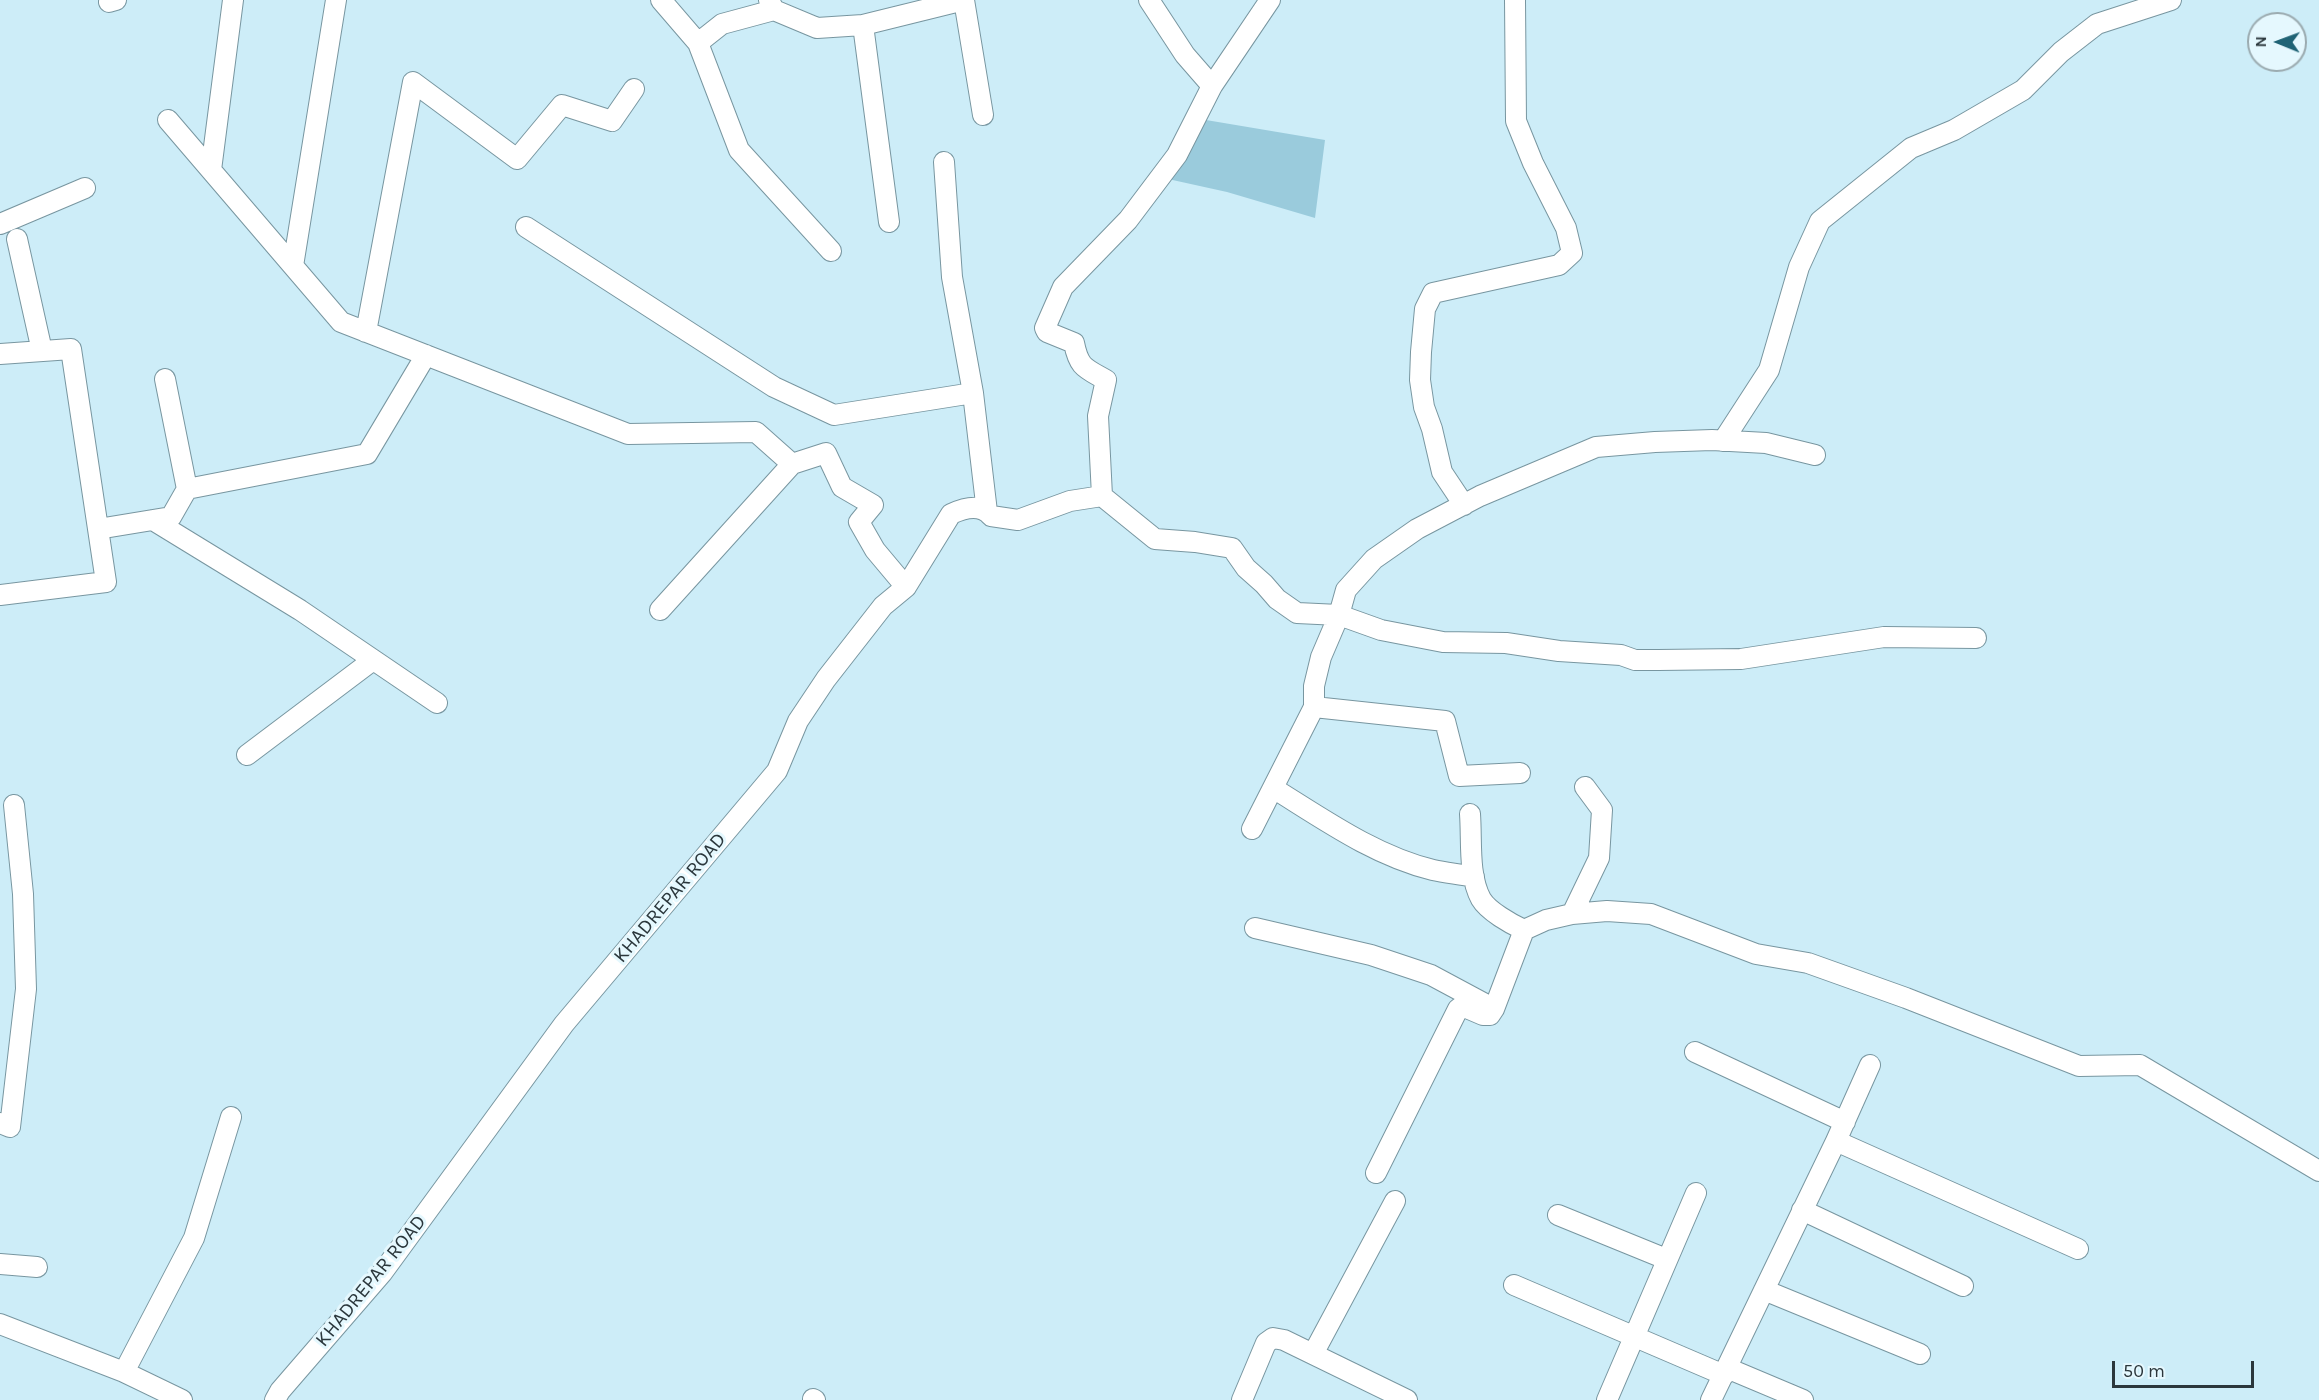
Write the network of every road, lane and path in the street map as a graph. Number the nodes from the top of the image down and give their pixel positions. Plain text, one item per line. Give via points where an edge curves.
1 (233, 0) edge
2 (336, 0) edge
3 (661, 0) edge
4 (964, 0) edge
5 (1149, 0) edge
6 (1270, 0) edge
7 (1515, 0) edge
8 (2171, 0) edge
9 (772, 5) edge
10 (863, 25) junction
11 (698, 43) junction
12 (1212, 86) junction
13 (634, 89) dead end
14 (983, 115) dead end
15 (168, 120) dead end
16 (944, 162) dead end
17 (211, 170) junction
18 (85, 188) dead end
19 (890, 222) dead end
20 (0, 224) edge
21 (526, 227) dead end
22 (16, 240) dead end
23 (831, 251) dead end
24 (293, 267) junction
25 (366, 332) junction
26 (42, 351) junction
27 (0, 354) edge
28 (426, 355) junction
29 (165, 379) dead end
30 (973, 393) junction
31 (1724, 441) junction
32 (1815, 455) dead end
33 (792, 464) junction
34 (187, 489) junction
35 (1102, 496) junction
36 (1464, 504) junction
37 (987, 512) junction
38 (153, 520) junction
39 (98, 529) junction
40 (906, 587) junction
41 (0, 595) edge
42 (660, 610) dead end
43 (1339, 615) junction
44 (1976, 638) dead end
45 (373, 660) junction
46 (437, 703) dead end
47 (1314, 707) junction
48 (247, 755) dead end
49 (1520, 773) dead end
50 (1585, 787) dead end
51 (1273, 788) junction
52 (14, 805) dead end
53 (1470, 814) dead end
54 (1252, 829) dead end
55 (1474, 877) junction
56 (1572, 914) junction
57 (1255, 928) dead end
58 (1524, 930) junction
59 (1494, 1009) junction
60 (1695, 1052) dead end
61 (1870, 1065) dead end
62 (231, 1117) dead end
63 (1845, 1122) junction
64 (0, 1123) edge
65 (1836, 1141) junction
66 (2319, 1171) edge
67 (1376, 1173) dead end
68 (1696, 1193) dead end
69 (1395, 1201) dead end
70 (1802, 1210) junction
71 (1558, 1215) dead end
72 (2078, 1249) dead end
73 (1666, 1258) junction
74 (0, 1264) edge
75 (36, 1267) dead end
76 (1514, 1285) dead end
77 (1963, 1286) dead end
78 (1764, 1290) junction
79 (0, 1324) edge
80 (1633, 1337) junction
81 (1313, 1354) junction
82 (1920, 1354) dead end
83 (124, 1372) junction
84 (1725, 1372) junction
85 (182, 1400) edge
86 (275, 1400) edge
87 (1242, 1400) edge
88 (1407, 1400) edge
89 (1607, 1400) edge
90 (1711, 1400) edge
91 (1803, 1400) edge

1 - 17 street
2 - 24 street
3 - 11 street
4 - 10 street
4 - 14 street
5 - 12 street via 1185,55
6 - 12 street
7 - 36 street via 1516,121 1566,228 1572,253 1559,265 1433,293 1425,309 1420,380 1424,407 1442,472
8 - 31 street via 2097,24 2061,51 2023,90 1954,130 1911,148 1820,220 1799,267 1769,370
9 - 10 street via 817,28
9 - 11 street via 722,24
10 - 19 street
11 - 23 street via 739,150
12 - 35 street via 1177,155 1128,220 1063,287 1046,328 1047,332 1074,343 1079,362 1106,380 1098,416
13 - 25 street via 612,121 562,105 517,159 413,82
15 - 17 street
16 - 30 street via 952,277
17 - 24 street
18 - 20 street
21 - 30 street via 774,387 834,415
22 - 26 street
24 - 25 street via 341,322
25 - 28 street
26 - 27 street
26 - 39 street via 71,350
28 - 33 street via 628,435 756,432
28 - 34 street via 367,454
29 - 34 street
30 - 37 street
31 - 32 street via 1766,443
31 - 36 street via 1596,447
33 - 40 street via 826,453 842,487 873,504 859,522 874,550
33 - 42 street
34 - 38 street via 171,517
35 - 37 street, KHADREPAR ROAD via 1070,501 1018,520
35 - 43 street via 1155,539 1232,548 1276,599 1297,612
36 - 43 street via 1417,529 1374,559 1346,590
37 - 40 street, KHADREPAR ROAD via 978,508 951,514
38 - 39 street
38 - 45 street
39 - 41 street via 106,582
40 - 86 street, KHADREPAR ROAD via 883,606 826,679 798,721 777,771 564,1024 382,1273
43 - 44 street via 1381,630 1443,642 1506,643 1621,655 1635,660 1742,658 1884,637
43 - 47 street via 1321,657
45 - 46 street
45 - 48 street
47 - 49 street via 1445,721 1459,776
47 - 51 street
50 - 56 street via 1602,810 1599,858
51 - 54 street
51 - 55 street via 1380,851 1431,869
52 - 64 street via 23,894 26,989 10,1127
53 - 55 street
55 - 58 street via 1482,900 1507,922
56 - 58 street
56 - 66 street via 1650,914 1756,954 1808,963 2079,1066 2140,1065
57 - 59 street via 1381,958 1431,975
58 - 59 street
59 - 67 street via 1490,1015 1483,1015 1462,1006 1458,1009
60 - 63 street
61 - 63 street
62 - 83 street via 194,1238
63 - 65 street
65 - 70 street
65 - 72 street
68 - 73 street
69 - 81 street
70 - 77 street
70 - 78 street
71 - 73 street
73 - 80 street
74 - 75 street
76 - 80 street
78 - 82 street
78 - 84 street
79 - 83 street
80 - 84 street
80 - 89 street
81 - 87 street via 1273,1338 1266,1343
81 - 88 street
83 - 85 street
84 - 90 street
84 - 91 street

